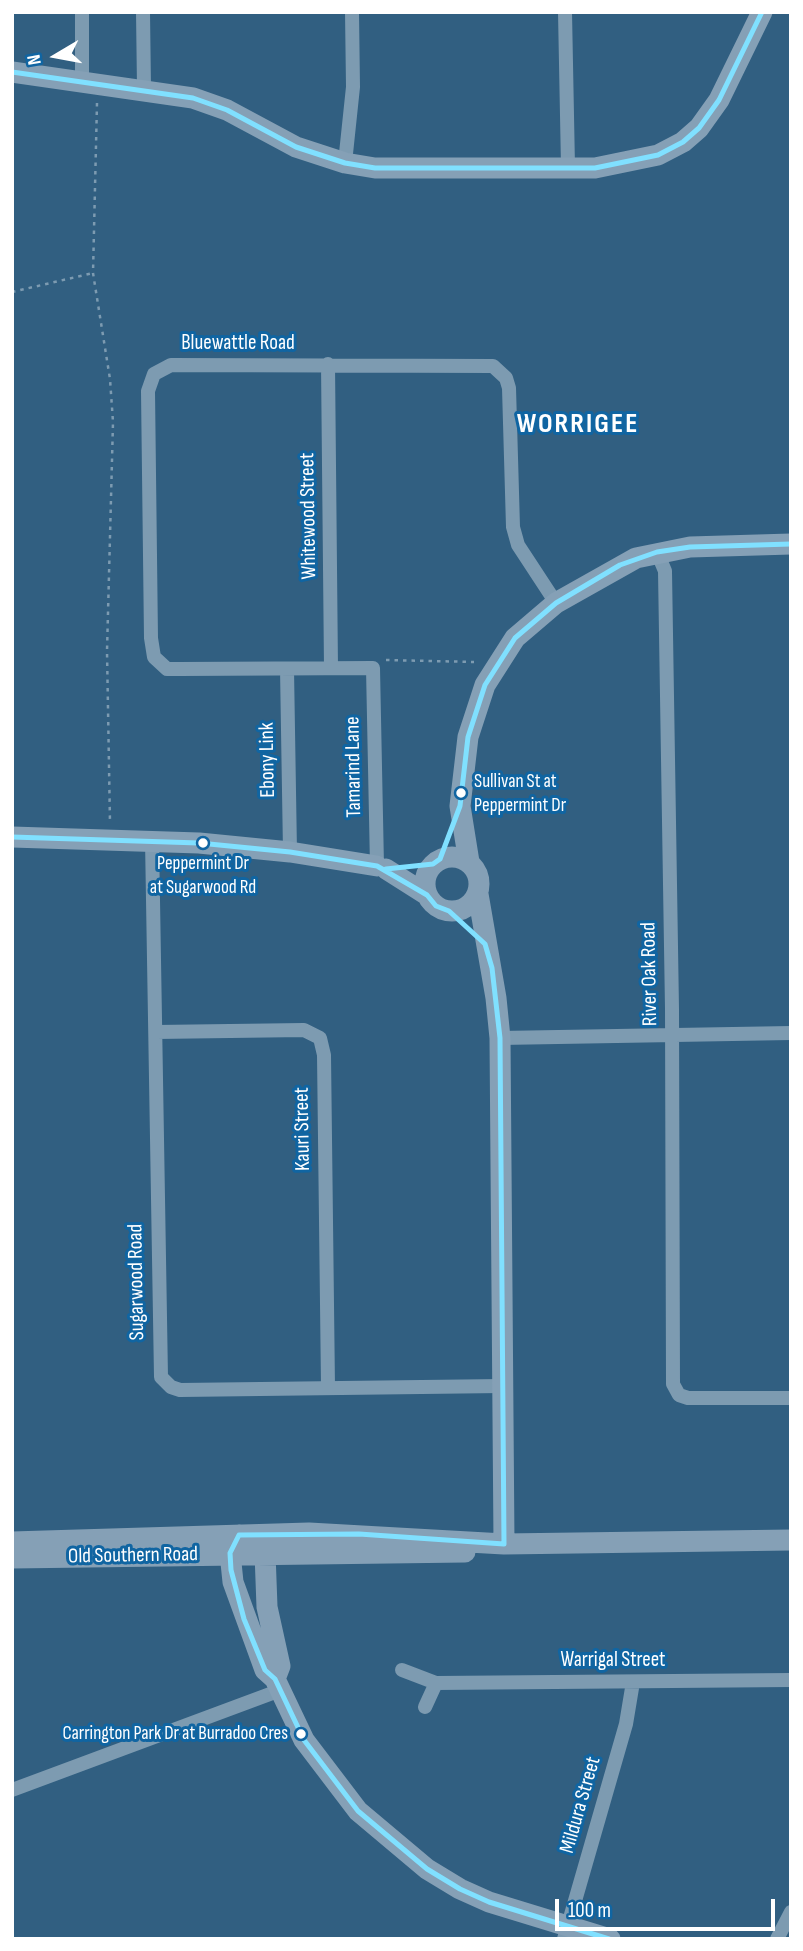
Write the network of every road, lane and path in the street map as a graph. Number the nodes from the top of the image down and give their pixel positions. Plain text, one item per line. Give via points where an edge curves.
1 (82, 12) edge
2 (143, 12) edge
3 (352, 12) edge
4 (565, 12) edge
5 (762, 12) edge
6 (12, 72) edge
7 (90, 81) junction
8 (144, 88) junction
9 (345, 163) junction
10 (568, 167) junction
11 (93, 273) junction
12 (12, 292) edge
13 (328, 364) junction
14 (791, 544) edge
15 (657, 552) junction
16 (556, 603) junction
17 (331, 668) junction
18 (373, 668) joint
19 (287, 669) junction
20 (460, 806) junction
21 (12, 837) edge
22 (111, 840) junction
23 (152, 840) junction
24 (290, 852) junction
25 (437, 861) junction
26 (469, 862) junction
27 (381, 868) junction
28 (478, 894) junction
29 (427, 895) junction
30 (449, 911) junction
31 (485, 944) junction
32 (156, 1031) junction
33 (791, 1033) edge
34 (672, 1034) junction
35 (500, 1038) junction
36 (502, 1386) junction
37 (328, 1387) junction
38 (791, 1398) edge
39 (791, 1540) edge
40 (12, 1542) edge
41 (234, 1544) junction
42 (505, 1544) junction
43 (265, 1553) junction
44 (12, 1558) edge
45 (402, 1670) dead end
46 (791, 1680) edge
47 (633, 1682) junction
48 (436, 1683) junction
49 (277, 1685) junction
50 (425, 1707) dead end
51 (12, 1790) edge
52 (791, 1912) edge
53 (565, 1932) edge
54 (610, 1939) edge
55 (777, 1939) edge

1 - 7 street
2 - 8 street
3 - 9 street via 353,87
4 - 10 street
5 - 10 street via 719,100 683,142 621,165
6 - 7 street
7 - 8 street
7 - 11 path
8 - 9 street via 227,110 296,147
9 - 10 street via 407,169
11 - 12 path
11 - 22 path via 113,422 107,651
13 - 16 street, Bluewattle Road via 483,364 500,371 509,388 513,527 518,545
13 - 17 street, Whitewood Street
13 - 19 street, Bluewattle Road via 171,365 154,374 148,391 154,657 167,669
14 - 15 street
15 - 16 street via 620,565
15 - 34 street, River Oak Road via 665,571
16 - 20 street via 515,638 485,685 468,737
17 - 18 street, Bluewattle Road
17 - 19 street, Bluewattle Road
18 - 27 street, Tamarind Lane
19 - 24 street, Ebony Link
20 - 25 street
20 - 26 street
21 - 22 street
22 - 23 street
23 - 24 street
23 - 32 street, Sugarwood Road
24 - 27 street
25 - 26 street via 455,856
25 - 27 street
25 - 29 street via 425,878
26 - 28 street via 479,876
27 - 29 street
28 - 30 street via 467,907
28 - 31 street
29 - 30 street via 436,906
30 - 31 street
31 - 35 street
32 - 37 street, Kauri Street via 304,1030 320,1038 324,1055
32 - 37 street, Sugarwood Road via 161,1377 180,1390
33 - 34 street
34 - 35 street
34 - 38 street, River Oak Road via 673,1384 679,1395 688,1398
35 - 36 street
36 - 37 street, Sugarwood Road
36 - 42 street
39 - 42 street, Old Southern Road
40 - 41 street, Old Southern Road
41 - 42 street, Old Southern Road via 359,1534
41 - 43 street
41 - 44 street, Old Southern Road
41 - 49 street via 235,1593 265,1670
42 - 43 street, Old Southern Road via 461,1553
43 - 49 street via 267,1607 280,1666
45 - 48 street, Warrigal Street
46 - 47 street, Warrigal Street
47 - 48 street, Warrigal Street
47 - 53 street, Mildura Street via 628,1716
48 - 50 street
49 - 51 street
49 - 53 street via 321,1766 387,1838 460,1889
52 - 55 street
53 - 54 street

